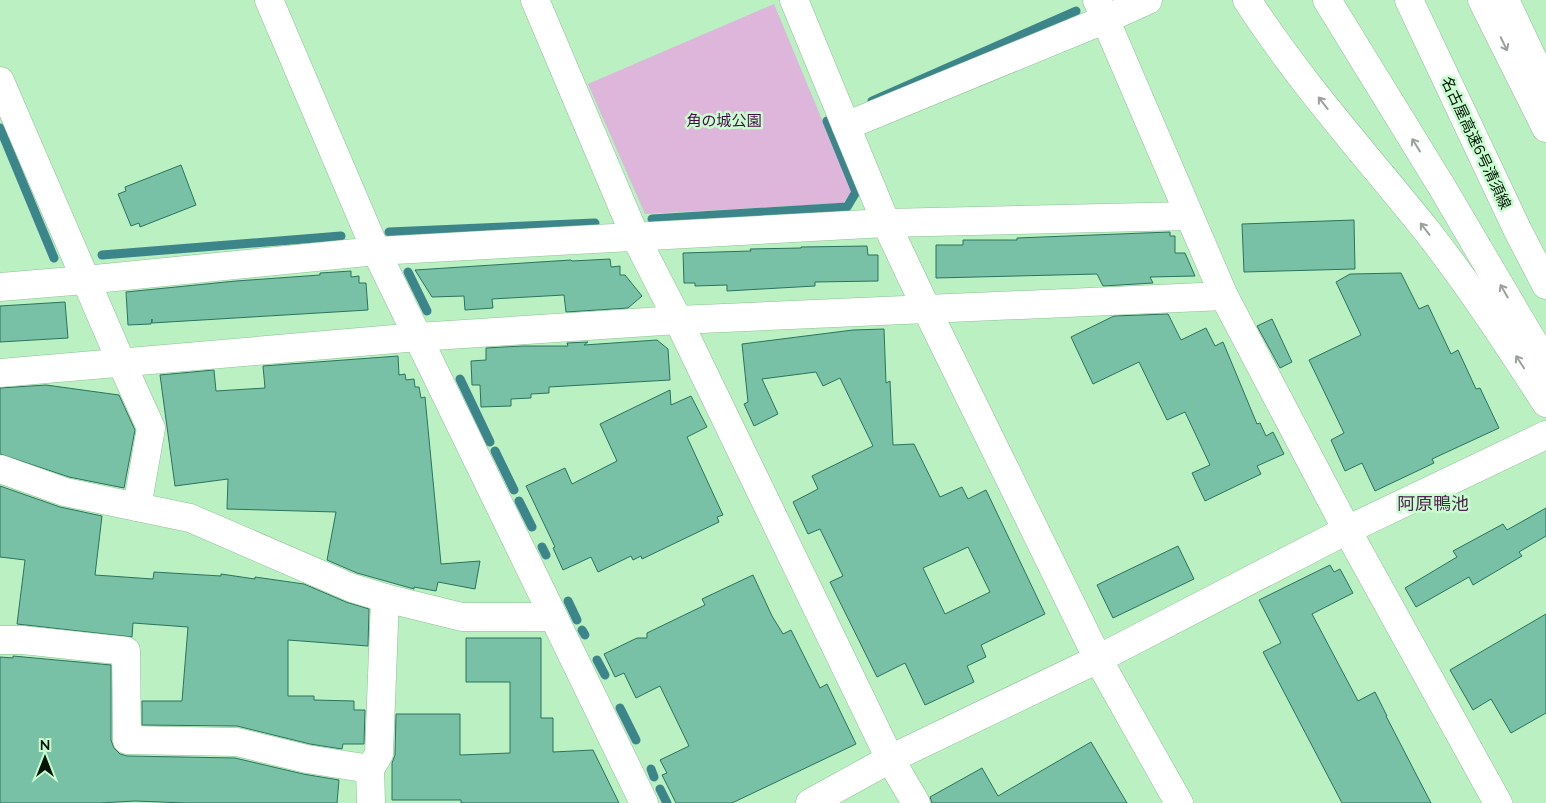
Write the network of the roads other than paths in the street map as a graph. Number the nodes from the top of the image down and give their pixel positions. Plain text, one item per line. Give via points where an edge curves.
1 (269, 0) edge
2 (535, 0) edge
3 (794, 0) edge
4 (1148, 0) edge
5 (1247, 0) edge
6 (1327, 0) edge
7 (1409, 0) edge
8 (1418, 0) edge
9 (1482, 0) edge
10 (1506, 0) edge
11 (1101, 10) edge
12 (0, 81) edge
13 (1546, 87) edge
14 (846, 126) junction
15 (1546, 128) edge
16 (1189, 216) junction
17 (886, 223) junction
18 (635, 236) junction
19 (376, 251) junction
20 (1546, 265) edge
21 (86, 280) junction
22 (1546, 285) edge
23 (0, 287) edge
24 (1224, 296) junction
25 (927, 310) junction
26 (678, 320) junction
27 (418, 337) junction
28 (122, 364) junction
29 (1546, 364) edge
30 (0, 373) edge
31 (1546, 403) edge
32 (1546, 435) edge
33 (0, 469) edge
34 (137, 507) junction
35 (1347, 530) junction
36 (385, 598) junction
37 (553, 617) junction
38 (0, 640) edge
39 (1098, 659) junction
40 (890, 759) junction
41 (370, 769) junction
42 (371, 803) edge
43 (644, 803) edge
44 (810, 803) edge
45 (916, 803) edge
46 (1179, 803) edge
47 (1498, 803) edge

1 - 19 main road
2 - 18 main road
3 - 14 main road
4 - 11 main road
31 -> 5 main road via 1498,328 1428,232 1270,36
29 -> 6 main road
7 - 22 main road, 名古屋高速6号清須線
8 - 20 main road
9 -> 15 main road
10 - 13 main road
11 - 14 main road
11 - 16 main road
12 - 21 main road
14 - 17 main road
16 - 17 main road
16 - 24 main road
17 - 18 main road
17 - 25 main road
18 - 19 main road
18 - 26 main road
19 - 21 main road
19 - 27 main road
21 - 23 main road
21 - 28 main road
24 - 25 main road
24 - 35 main road
25 - 26 main road
25 - 39 main road
26 - 27 main road
26 - 40 main road
27 - 28 main road
27 - 37 main road
28 - 30 main road
28 - 34 main road via 151,428
32 - 35 main road
33 - 34 main road via 65,492
34 - 36 main road via 190,518 352,588
35 - 39 main road
35 - 47 main road
36 - 37 main road via 462,617
36 - 41 main road via 379,754
37 - 43 main road
38 - 41 main road via 126,651 127,740 237,742 307,759
39 - 40 main road
39 - 46 main road
40 - 44 main road
40 - 45 main road
41 - 42 main road

